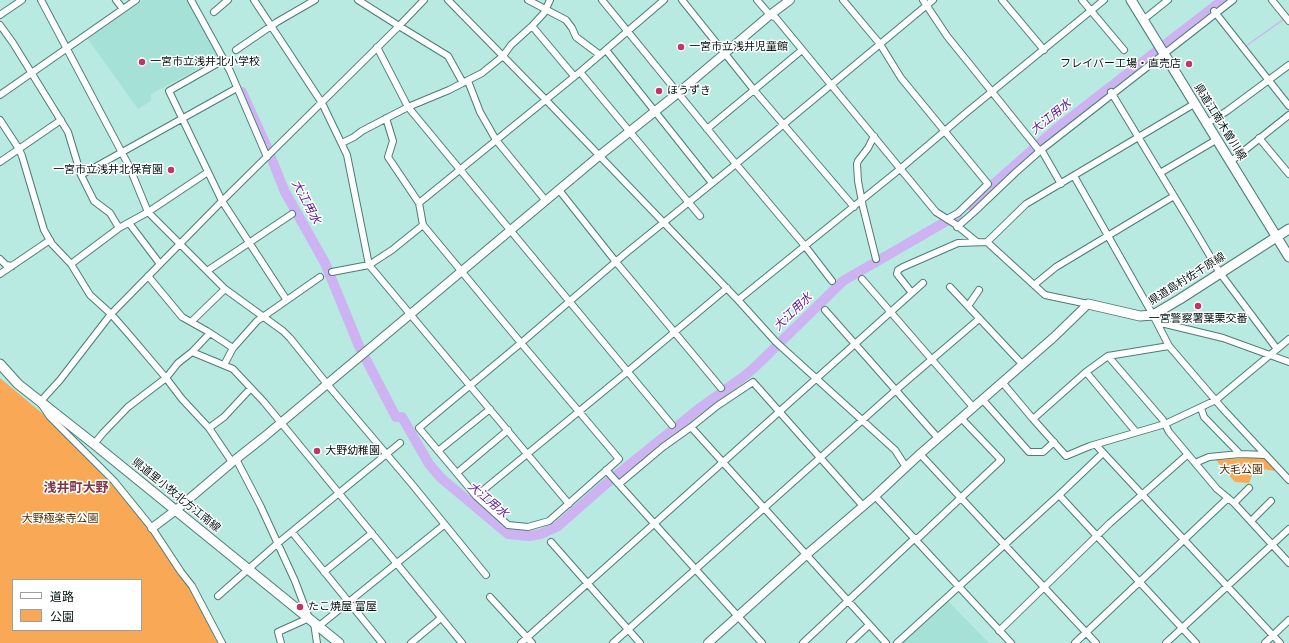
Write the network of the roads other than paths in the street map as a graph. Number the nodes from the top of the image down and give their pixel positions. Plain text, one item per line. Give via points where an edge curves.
1 (22, 0) edge
2 (41, 0) edge
3 (116, 0) edge
4 (136, 0) edge
5 (191, 0) edge
6 (228, 0) edge
7 (254, 0) edge
8 (315, 0) edge
9 (358, 0) edge
10 (424, 0) edge
11 (448, 0) edge
12 (528, 0) edge
13 (550, 0) edge
14 (602, 0) edge
15 (664, 0) edge
16 (682, 0) edge
17 (757, 0) edge
18 (790, 0) edge
19 (843, 0) edge
20 (933, 0) edge
21 (1002, 0) edge
22 (1082, 0) edge
23 (1104, 0) edge
24 (1130, 0) edge
25 (1168, 0) edge
26 (1233, 0) edge
27 (1272, 0) edge
28 (925, 2) edge
29 (123, 9) junction
30 (545, 10) junction
31 (1091, 11) junction
32 (214, 12) dead end
33 (1215, 12) junction
34 (0, 15) edge
35 (770, 15) junction
36 (1143, 20) junction
37 (1289, 21) edge
38 (0, 25) edge
39 (271, 26) junction
40 (399, 26) junction
41 (532, 26) junction
42 (628, 32) junction
43 (880, 44) junction
44 (377, 47) junction
45 (66, 48) junction
46 (236, 50) dead end
47 (606, 50) junction
48 (802, 50) junction
49 (1044, 50) junction
50 (1124, 50) dead end
51 (725, 54) junction
52 (1163, 54) junction
53 (600, 55) junction
54 (503, 56) junction
55 (220, 62) dead end
56 (1289, 65) edge
57 (32, 72) junction
58 (580, 72) junction
59 (574, 76) junction
60 (1269, 80) junction
61 (466, 82) junction
62 (831, 86) junction
63 (237, 88) junction
64 (754, 90) junction
65 (993, 92) junction
66 (678, 93) junction
67 (1111, 93) junction
68 (0, 95) edge
69 (545, 99) junction
70 (322, 103) junction
71 (1194, 104) junction
72 (1289, 106) edge
73 (408, 107) junction
74 (655, 111) junction
75 (1289, 115) edge
76 (183, 118) junction
77 (386, 118) junction
78 (0, 120) edge
79 (61, 120) junction
80 (784, 124) junction
81 (1206, 124) junction
82 (707, 129) junction
83 (630, 131) junction
84 (945, 132) junction
85 (874, 136) junction
86 (1138, 137) junction
87 (1260, 138) junction
88 (496, 140) junction
89 (1216, 140) junction
90 (342, 143) junction
91 (1038, 148) junction
92 (20, 149) junction
93 (122, 152) junction
94 (269, 155) junction
95 (599, 156) junction
96 (0, 162) edge
97 (1230, 162) junction
98 (736, 164) junction
99 (900, 169) junction
100 (460, 170) junction
101 (208, 172) junction
102 (1160, 173) junction
103 (1289, 174) edge
104 (81, 175) junction
105 (1074, 176) junction
106 (712, 183) junction
107 (1061, 184) junction
108 (559, 190) junction
109 (1174, 196) junction
110 (862, 200) junction
111 (222, 201) junction
112 (546, 201) junction
113 (419, 203) junction
114 (689, 203) junction
115 (854, 207) junction
116 (148, 212) junction
117 (292, 214) dead end
118 (700, 216) dead end
119 (948, 220) junction
120 (129, 223) junction
121 (664, 223) junction
122 (423, 225) junction
123 (956, 226) junction
124 (120, 228) junction
125 (1289, 229) edge
126 (510, 231) junction
127 (1109, 235) junction
128 (1276, 237) junction
129 (50, 240) junction
130 (250, 242) junction
131 (977, 242) junction
132 (987, 242) junction
133 (180, 245) junction
134 (805, 246) junction
135 (1289, 257) edge
136 (0, 259) edge
137 (876, 259) dead end
138 (616, 262) junction
139 (71, 264) junction
140 (160, 264) junction
141 (369, 265) junction
142 (12, 266) junction
143 (207, 271) junction
144 (332, 272) dead end
145 (462, 272) junction
146 (1220, 273) junction
147 (0, 274) edge
148 (148, 276) junction
149 (320, 277) dead end
150 (862, 279) dead end
151 (832, 281) dead end
152 (923, 283) dead end
153 (1034, 285) junction
154 (950, 287) dead end
155 (726, 288) junction
156 (225, 289) junction
157 (979, 290) dead end
158 (912, 293) junction
159 (286, 299) junction
160 (738, 300) junction
161 (570, 301) junction
162 (1088, 304) junction
163 (968, 306) junction
164 (825, 310) dead end
165 (890, 312) junction
166 (111, 314) junction
167 (410, 315) junction
168 (263, 316) junction
169 (1155, 318) junction
170 (979, 319) junction
171 (191, 322) junction
172 (210, 332) junction
173 (674, 333) junction
174 (1289, 338) edge
175 (521, 343) junction
176 (855, 345) junction
177 (1169, 346) junction
178 (233, 348) junction
179 (1277, 349) junction
180 (192, 352) junction
181 (1269, 355) junction
182 (1108, 356) junction
183 (931, 359) junction
184 (1289, 362) edge
185 (1022, 364) junction
186 (224, 365) junction
187 (1, 368) edge
188 (627, 372) junction
189 (1086, 372) junction
190 (166, 378) junction
191 (816, 380) junction
192 (1002, 382) junction
193 (327, 384) junction
194 (470, 385) junction
195 (251, 388) junction
196 (721, 388) dead end
197 (896, 390) junction
198 (982, 399) junction
199 (1216, 400) junction
200 (40, 402) junction
201 (973, 407) junction
202 (1201, 408) junction
203 (490, 409) junction
204 (579, 412) junction
205 (780, 412) junction
206 (961, 418) junction
207 (1033, 419) junction
208 (862, 420) junction
209 (280, 423) junction
210 (1165, 424) junction
211 (672, 425) dead end
212 (691, 427) junction
213 (209, 428) junction
214 (508, 430) junction
215 (1136, 432) junction
216 (938, 438) junction
217 (1054, 442) junction
218 (400, 443) dead end
219 (94, 444) junction
220 (1096, 445) junction
221 (438, 451) junction
222 (1103, 453) junction
223 (386, 454) junction
224 (528, 454) junction
225 (920, 454) junction
226 (1240, 454) junction
227 (1188, 455) junction
228 (1266, 455) junction
229 (821, 458) junction
230 (234, 460) junction
231 (723, 462) junction
232 (1195, 463) junction
233 (906, 467) junction
234 (606, 470) junction
235 (457, 473) junction
236 (615, 480) junction
237 (1289, 480) edge
238 (1249, 488) dead end
239 (339, 494) junction
240 (1143, 495) junction
241 (476, 496) junction
242 (875, 496) junction
243 (1059, 496) junction
244 (961, 498) junction
245 (1228, 498) junction
246 (1271, 502) dead end
247 (1234, 503) junction
248 (569, 504) junction
249 (863, 506) junction
250 (764, 509) junction
251 (176, 510) junction
252 (1251, 521) junction
253 (655, 524) junction
254 (444, 525) junction
255 (152, 528) junction
256 (1289, 529) edge
257 (292, 532) junction
258 (372, 533) junction
259 (1097, 537) junction
260 (915, 539) junction
261 (1185, 540) junction
262 (551, 542) dead end
263 (278, 544) junction
264 (1005, 544) junction
265 (1272, 545) junction
266 (806, 555) junction
267 (397, 563) junction
268 (1289, 563) edge
269 (696, 568) junction
270 (249, 570) junction
271 (324, 572) junction
272 (486, 576) dead end
273 (1140, 582) junction
274 (588, 583) junction
275 (959, 586) junction
276 (1227, 586) junction
277 (1044, 587) junction
278 (218, 596) dead end
279 (490, 597) dead end
280 (848, 602) junction
281 (349, 603) junction
282 (738, 616) junction
283 (441, 618) junction
284 (1289, 620) edge
285 (314, 622) junction
286 (869, 625) junction
287 (1183, 628) junction
288 (628, 630) junction
289 (1000, 631) junction
290 (1086, 632) junction
291 (1273, 635) junction
292 (527, 637) junction
293 (222, 643) edge
294 (281, 643) edge
295 (317, 643) edge
296 (339, 643) edge
297 (382, 643) edge
298 (411, 643) edge
299 (462, 643) edge
300 (521, 643) edge
301 (532, 643) edge
302 (613, 643) edge
303 (640, 643) edge
304 (708, 643) edge
305 (762, 643) edge
306 (803, 643) edge
307 (850, 643) edge
308 (886, 643) edge
309 (896, 643) edge
310 (1011, 643) edge
311 (1075, 643) edge
312 (1096, 643) edge
313 (1166, 643) edge
314 (1196, 643) edge
315 (1265, 643) edge
316 (1280, 643) edge

1 - 34 street
2 - 45 street
3 - 29 street
4 - 29 street
5 - 63 street
6 - 32 street
7 - 39 street
8 - 39 street
9 - 40 street
10 - 40 street
11 - 54 street
12 - 30 street
13 - 30 street
14 - 42 street
15 - 42 street
16 - 51 street
17 - 35 street
18 - 35 street
19 - 43 street
20 - 28 street
21 - 49 street
22 - 31 street
23 - 31 street
24 - 36 main road, 県道江南木曽川線
25 - 36 street
26 - 33 street
27 - 37 street
28 - 43 street
28 - 65 street via 947,36
29 - 45 street
30 - 41 street
30 - 53 street via 566,20 576,37
31 - 49 street
31 - 50 street
33 - 52 street
33 - 60 street
35 - 48 street via 776,18
35 - 51 street
36 - 52 main road, 県道江南木曽川線
38 - 57 street
39 - 46 street
39 - 70 street
40 - 44 street
40 - 61 street via 448,56
41 - 54 street
41 - 59 street
42 - 47 street
42 - 66 street
43 - 62 street
43 - 84 street via 901,78
44 - 70 street
44 - 73 street
45 - 57 street
45 - 93 street
47 - 53 street
47 - 74 street
48 - 62 street
48 - 64 street
49 - 65 street
51 - 64 street
51 - 66 street
52 - 67 street
52 - 71 main road, 県道江南木曽川線
53 - 58 street
54 - 61 street
54 - 69 street
55 - 76 street via 169,91
56 - 60 street
57 - 68 street
57 - 79 street
58 - 59 street
58 - 83 street
59 - 69 street
60 - 72 street
60 - 81 street
61 - 73 street
61 - 88 street
62 - 80 street
62 - 85 street
63 - 76 street
63 - 94 street
64 - 80 street
64 - 82 street
65 - 84 street
65 - 91 street
66 - 74 street
66 - 82 street
67 - 86 street
67 - 91 street
69 - 88 street
69 - 95 street
70 - 90 street
70 - 94 street
71 - 81 main road, 県道江南木曽川線
71 - 86 street
73 - 77 street
73 - 100 street
74 - 83 street
74 - 106 street
75 - 87 street
76 - 93 street
76 - 101 street
77 - 90 street
77 - 113 street via 393,141 388,157
78 - 92 street
79 - 92 street
79 - 104 street via 68,132
80 - 98 street
80 - 115 street
81 - 89 main road, 県道江南木曽川線
82 - 98 street
83 - 95 street
83 - 114 street
84 - 99 street
84 - 119 street via 988,184
85 - 99 street
85 - 110 street via 857,164
86 - 102 street
86 - 105 street
87 - 97 street
87 - 103 street
88 - 100 street
88 - 112 street
89 - 97 main road, 県道江南木曽川線
89 - 102 street
90 - 141 street via 347,155
91 - 107 street
91 - 123 street via 973,213
92 - 96 street
92 - 129 street via 44,230
93 - 104 street
93 - 116 street
94 - 111 street
95 - 108 street
95 - 121 street
97 - 128 main road, 県道江南木曽川線
98 - 106 street
98 - 134 street
99 - 110 street
99 - 119 street via 936,212
100 - 113 street
100 - 126 street
101 - 111 street
101 - 116 street
102 - 109 street
104 - 124 street via 94,201 110,213
105 - 107 street
105 - 127 street
106 - 114 street
107 - 132 street via 1026,204
108 - 112 street
108 - 138 street
109 - 127 street
109 - 146 street
110 - 115 street
110 - 137 street
111 - 130 street
111 - 133 street
112 - 126 street
113 - 122 street
114 - 118 street
114 - 121 street
115 - 134 street
116 - 120 street
116 - 133 street
117 - 130 street
119 - 123 street
120 - 124 street
120 - 140 street
121 - 138 street
121 - 155 street
122 - 141 street
122 - 145 street
123 - 131 street
124 - 139 street
125 - 128 main road, 県道島村佐千原線
126 - 145 street
126 - 161 street
127 - 153 street via 1056,267
127 - 169 street
128 - 135 main road, 県道江南木曽川線
128 - 146 main road, 県道島村佐千原線
129 - 139 street
129 - 142 street
130 - 143 street
130 - 159 street
131 - 132 street
131 - 158 street via 958,244 898,270 897,274
132 - 153 street
133 - 140 street
133 - 143 street
134 - 151 street
134 - 160 street
136 - 142 street via 6,265
138 - 161 street
138 - 173 street
139 - 166 street via 90,295
140 - 148 street
141 - 144 street
141 - 167 street
142 - 147 street
143 - 156 street
145 - 167 street
145 - 175 street
146 - 169 main road, 県道島村佐千原線
146 - 179 street
148 - 166 street
148 - 171 street via 182,317
149 - 159 street
150 - 165 street
152 - 158 street
153 - 162 street via 1045,295
154 - 163 street
155 - 160 street
155 - 173 street
156 - 168 street
156 - 171 street
157 - 163 street
158 - 165 street
159 - 168 street
160 - 191 street via 778,344
161 - 175 street
161 - 188 street
162 - 169 main road, 県道島村佐千原線
162 - 185 street
163 - 170 street
164 - 176 street
165 - 176 street
165 - 183 street
166 - 190 street
166 - 200 street
167 - 193 street
167 - 194 street
168 - 178 street
168 - 193 street via 290,338
169 - 177 street
169 - 181 street
170 - 183 street
170 - 185 street
171 - 172 street
172 - 178 street
172 - 180 street
173 - 188 street
173 - 196 street
174 - 179 street
175 - 194 street
175 - 204 street
176 - 191 street
176 - 197 street
177 - 182 street
177 - 199 street
178 - 186 street
179 - 181 street
180 - 186 street
180 - 190 street via 178,363
181 - 184 street
181 - 199 street
182 - 189 street
182 - 210 street
183 - 197 street
183 - 201 street
185 - 192 street
186 - 195 street via 233,369
187 - 200 main road, 県道里小牧北方江南線
188 - 204 street
188 - 211 street
189 - 207 street
189 - 215 street
190 - 213 street
190 - 219 street via 128,407
191 - 205 street
191 - 208 street
192 - 198 street
192 - 207 street
193 - 209 street
193 - 223 street
194 - 203 street
194 - 221 street via 419,428
195 - 209 street
195 - 213 street via 224,417
197 - 208 street
197 - 216 street
198 - 201 street
198 - 217 street via 1029,452 1043,452
199 - 202 street
199 - 228 street
200 - 219 main road, 県道里小牧北方江南線
200 - 255 street via 50,417 114,481
201 - 206 street
202 - 210 street
202 - 226 street via 1204,417
203 - 214 street
203 - 221 street
204 - 224 street
204 - 234 street via 619,459
205 - 212 street via 753,382
205 - 229 street
205 - 231 street
206 - 216 street
206 - 244 street via 1001,460
207 - 217 street
208 - 229 street
208 - 233 street via 895,450
209 - 230 street
209 - 239 street
210 - 215 street
210 - 227 street
212 - 231 street
212 - 236 street
213 - 230 street
214 - 224 street
214 - 235 street
215 - 220 street
216 - 225 street
217 - 220 street via 1066,456
218 - 223 street
219 - 251 main road, 県道里小牧北方江南線
220 - 222 street
221 - 235 street
222 - 240 street
222 - 243 street
223 - 239 street
223 - 254 street
224 - 241 street
224 - 248 street
225 - 233 street
225 - 244 street
226 - 228 street
226 - 232 street via 1209,457
227 - 232 street
227 - 240 street
228 - 237 street
229 - 249 street
229 - 250 street
230 - 251 street
230 - 263 street via 260,505
231 - 250 street
231 - 253 street
232 - 245 street
233 - 242 street
234 - 236 street
234 - 248 street
235 - 241 street
236 - 253 street
238 - 247 street
239 - 257 street
239 - 258 street
240 - 259 street
240 - 261 street
241 - 248 street via 508,525 528,527 549,521
242 - 249 street
242 - 260 street
243 - 259 street
243 - 264 street
244 - 260 street
244 - 264 street
245 - 247 street
245 - 261 street
246 - 252 street
247 - 252 street
249 - 266 street
250 - 266 street
250 - 269 street
251 - 255 street
251 - 270 main road, 県道里小牧北方江南線
252 - 265 street
253 - 269 street
253 - 274 street
254 - 267 street
254 - 272 street
255 - 293 street via 192,586
256 - 265 street
257 - 263 street
257 - 271 street
258 - 267 street
258 - 271 street
259 - 273 street
259 - 277 street
260 - 275 street
260 - 280 street
261 - 273 street
261 - 276 street
262 - 274 street
263 - 270 street
263 - 285 street
264 - 275 street
264 - 277 street
265 - 268 street
265 - 276 street
266 - 280 street
266 - 282 street
267 - 281 street
267 - 283 street
269 - 282 street
269 - 288 street
270 - 278 street
270 - 285 main road, 県道里小牧北方江南線
271 - 281 street
273 - 287 street
273 - 290 street
274 - 288 street
274 - 292 street
275 - 289 street
275 - 309 street
276 - 287 street
276 - 291 street
277 - 289 street
277 - 290 street
279 - 292 street
280 - 286 street
280 - 306 street
281 - 285 street
281 - 297 street
282 - 304 street
282 - 305 street
283 - 298 street
283 - 299 street
284 - 291 street
285 - 294 street via 278,632
285 - 295 street
285 - 296 main road, 県道里小牧北方江南線
286 - 307 street
286 - 308 street
287 - 313 street
287 - 314 street
288 - 302 street
288 - 303 street
289 - 310 street
290 - 311 street
290 - 312 street
291 - 315 street
291 - 316 street
292 - 300 street
292 - 301 street

